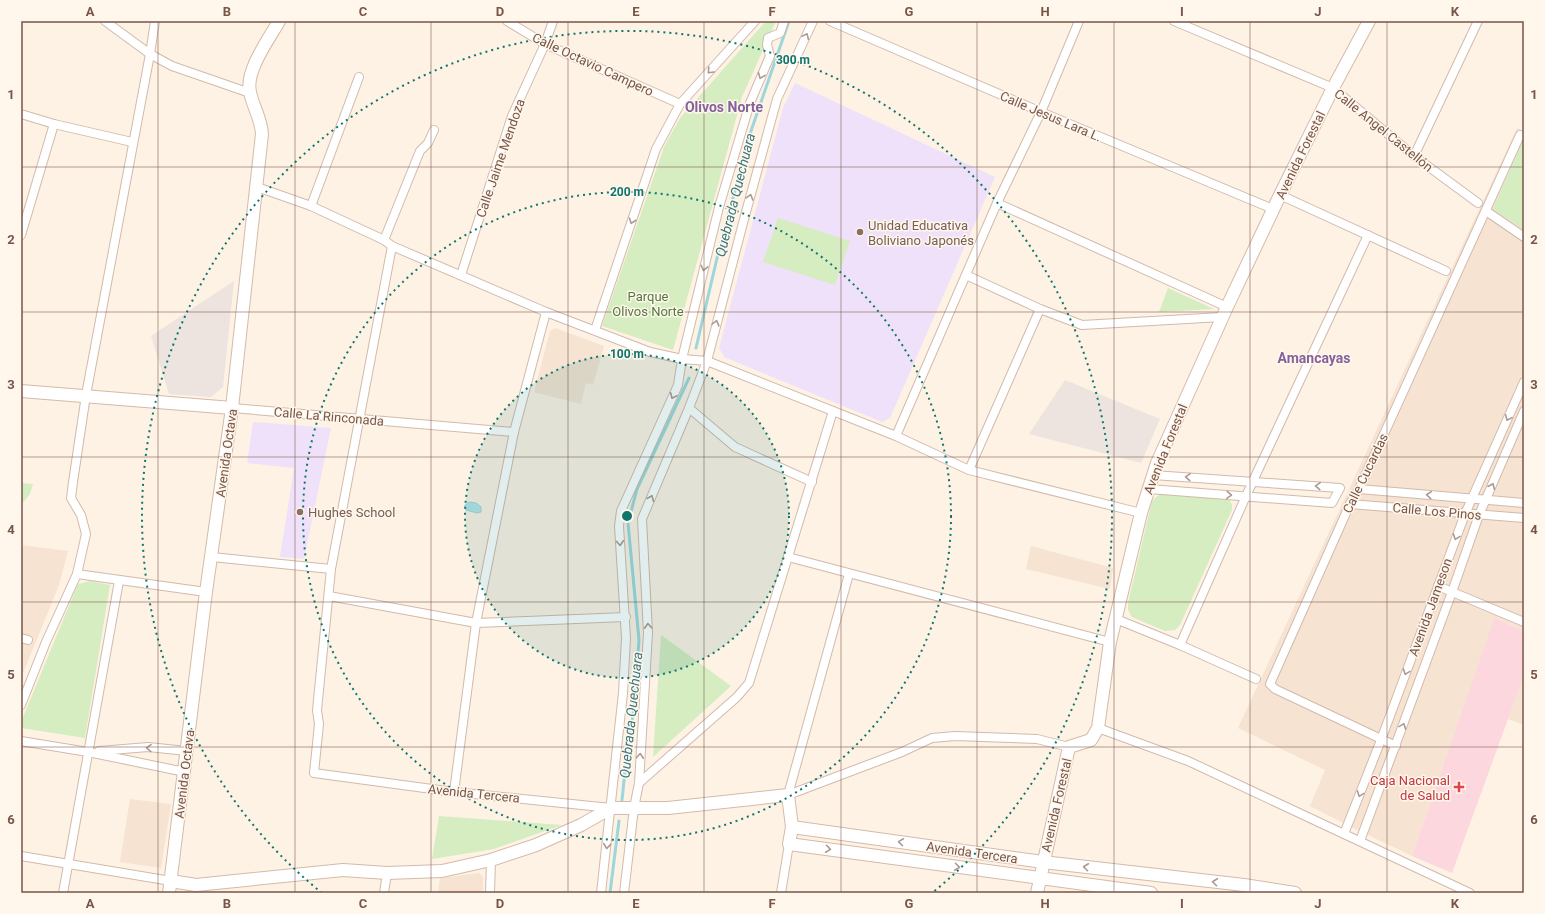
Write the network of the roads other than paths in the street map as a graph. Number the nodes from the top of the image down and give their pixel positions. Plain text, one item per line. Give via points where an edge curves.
1 (105, 21) edge
2 (155, 21) edge
3 (279, 21) edge
4 (507, 21) edge
5 (553, 21) edge
6 (755, 21) edge
7 (784, 21) edge
8 (813, 21) edge
9 (830, 21) edge
10 (1078, 21) edge
11 (1174, 21) edge
12 (1369, 21) edge
13 (1478, 21) edge
14 (544, 44) junction
15 (150, 54) junction
16 (359, 78) dead end
17 (1333, 88) junction
18 (250, 93) junction
19 (680, 104) junction
20 (1041, 112) junction
21 (21, 114) edge
22 (54, 124) junction
23 (434, 130) dead end
24 (1520, 135) dead end
25 (132, 142) junction
26 (1414, 156) junction
27 (257, 187) junction
28 (1280, 195) junction
29 (997, 203) junction
30 (1478, 203) dead end
31 (311, 206) junction
32 (1273, 210) junction
33 (1486, 211) junction
34 (21, 235) edge
35 (1368, 235) junction
36 (1524, 237) edge
37 (384, 240) junction
38 (392, 246) junction
39 (1446, 271) dead end
40 (461, 275) junction
41 (966, 275) junction
42 (1040, 309) junction
43 (546, 312) junction
44 (1224, 312) junction
45 (595, 330) junction
46 (682, 359) junction
47 (706, 361) junction
48 (1524, 382) edge
49 (21, 391) edge
50 (86, 395) junction
51 (232, 408) junction
52 (689, 408) junction
53 (833, 411) junction
54 (1524, 411) edge
55 (359, 419) junction
56 (514, 432) junction
57 (896, 436) junction
58 (969, 470) junction
59 (1153, 475) junction
60 (812, 482) junction
61 (1253, 482) junction
62 (1149, 489) junction
63 (1359, 489) junction
64 (1246, 496) junction
65 (1471, 499) junction
66 (1485, 500) junction
67 (1524, 503) edge
68 (1350, 504) junction
69 (1141, 513) junction
70 (1465, 514) junction
71 (1478, 515) junction
72 (1524, 518) edge
73 (212, 557) junction
74 (788, 557) junction
75 (331, 569) junction
76 (77, 574) junction
77 (849, 574) junction
78 (118, 581) junction
79 (1438, 586) junction
80 (206, 592) junction
81 (1452, 592) junction
82 (329, 596) junction
83 (626, 617) junction
84 (1116, 619) junction
85 (1524, 622) edge
86 (476, 623) junction
87 (1110, 642) junction
88 (1180, 645) junction
89 (1256, 679) dead end
90 (21, 705) edge
91 (1098, 728) junction
92 (1381, 740) junction
93 (21, 741) edge
94 (1396, 746) junction
95 (1069, 747) junction
96 (187, 751) junction
97 (88, 752) junction
98 (185, 772) junction
99 (639, 783) junction
100 (454, 792) junction
101 (788, 795) junction
102 (611, 808) junction
103 (634, 808) junction
104 (792, 827) junction
105 (1344, 834) junction
106 (1360, 841) junction
107 (789, 844) junction
108 (21, 856) edge
109 (491, 860) junction
110 (1043, 862) junction
111 (68, 864) junction
112 (387, 873) junction
113 (1040, 878) junction
114 (170, 887) edge
115 (1243, 889) edge
116 (63, 893) edge
117 (384, 893) edge
118 (490, 893) edge
119 (601, 893) edge
120 (624, 893) edge
121 (781, 893) edge
122 (1037, 893) edge
123 (1150, 893) edge
124 (1295, 893) edge
125 (1470, 893) edge

1 - 15 street
2 - 15 street
3 - 18 street, Avenida Octava via 253,68 249,81
4 - 14 street, Calle Octavio Campero
5 - 14 street, Calle Jaime Mendoza
6 -> 19 street
7 -> 46 street via 780,33 768,38 770,56 750,103 719,207
47 -> 8 street via 777,99
9 - 20 street, Calle Jesus Lara L.
10 - 20 street
11 - 17 street, Calle Angel Castellón
12 - 17 street, Avenida Forestal
13 - 26 street
14 - 19 street, Calle Octavio Campero
14 - 40 street, Calle Jaime Mendoza via 512,116
15 - 18 street via 172,66
15 - 25 street
16 - 31 street
17 - 26 street, Calle Angel Castellón
17 - 28 street, Avenida Forestal
18 - 27 street, Avenida Octava via 262,122
19 -> 45 street via 656,149
20 - 29 street
20 - 32 street, Calle Jesus Lara L.
21 - 22 street
22 - 25 street
22 - 34 street
23 - 37 street via 428,143 420,151
24 - 33 street, Calle Cucardas
25 - 50 street
26 - 30 street, Calle Angel Castellón
27 - 31 street
27 - 51 street, Avenida Octava
28 - 32 street, Avenida Forestal
28 - 35 street
29 - 41 street
29 - 44 street
31 - 37 street
32 - 44 street, Avenida Forestal
33 - 36 street
33 - 63 street, Calle Cucardas
35 - 39 street
35 - 61 street
37 - 38 street
38 - 40 street
38 - 55 street
40 - 43 street
41 - 42 street
41 - 57 street
42 - 44 street via 1082,325
42 - 58 street
43 - 45 street
43 - 56 street
44 - 59 street, Avenida Forestal
45 - 46 street via 650,352
46 - 47 street
46 -> 83 street via 678,385 621,511 619,526
47 - 52 street
47 - 53 street
48 -> 65 street, Avenida Jameson
49 - 50 street, Calle La Rinconada
50 - 51 street, Calle La Rinconada
50 - 76 street via 71,498 81,515 86,534
51 - 55 street, Calle La Rinconada
51 - 73 street, Avenida Octava
52 - 60 street via 735,447
99 -> 52 street via 648,633 642,519
53 - 57 street
53 - 60 street
66 -> 54 street, Avenida Jameson
55 - 56 street, Calle La Rinconada
55 - 75 street
56 - 86 street
57 - 58 street
58 - 69 street
61 -> 59 street
59 - 62 street, Avenida Forestal
60 - 74 street
61 - 64 street
64 -> 61 street via 1332,503 1340,488
62 -> 64 street
62 - 69 street, Avenida Forestal
65 -> 63 street, Calle Los Pinos
63 - 68 street, Calle Cucardas
64 - 88 street
65 - 66 street, Calle Los Pinos
65 - 70 street, Avenida Jameson
66 - 67 street, Calle Los Pinos
66 - 71 street, Avenida Jameson
68 - 70 street, Calle Los Pinos
68 - 92 street, Calle Cucardas via 1270,684 1274,689
69 - 84 street, Avenida Forestal
70 - 71 street, Calle Los Pinos
70 -> 79 street, Avenida Jameson
71 - 72 street, Calle Los Pinos
71 - 81 street, Avenida Jameson
73 - 75 street
73 - 80 street, Avenida Octava
74 - 77 street
74 - 99 street via 749,683 737,697
75 - 82 street
76 - 78 street
76 - 90 street
77 - 87 street
77 - 101 street
78 - 80 street
78 - 97 street
79 - 81 street
79 -> 92 street, Avenida Jameson
80 - 96 street, Avenida Octava
81 - 85 street
94 -> 81 street, Avenida Jameson
82 - 86 street
82 - 100 street, Avenida Tercera via 317,710 319,724 314,773
83 - 86 street
83 - 102 street via 623,693
84 - 87 street, Avenida Forestal
84 - 88 street
86 - 100 street
87 - 91 street, Avenida Forestal
88 - 89 street
91 - 95 street, Avenida Forestal via 1091,740
91 - 105 street via 1188,761
92 - 94 street, Calle Cucardas
92 -> 105 street, Avenida Jameson
93 - 97 street
94 - 106 street, Avenida Jameson
95 - 101 street via 1037,739 955,736 932,738
95 - 110 street, Avenida Forestal
96 -> 97 street via 148,747
96 - 98 street, Avenida Octava
97 - 98 street
97 - 111 street
98 - 114 street, Avenida Octava
99 - 103 street
100 - 102 street, Avenida Tercera
101 - 103 street, Avenida Tercera via 668,808
101 - 104 street
102 - 103 street, Avenida Tercera
102 - 109 street via 536,846
102 -> 119 street
103 - 120 street
104 - 107 street
110 -> 104 street, Avenida Tercera
105 - 106 street
106 - 125 street
107 -> 113 street, Avenida Tercera
107 - 121 street
108 - 111 street
109 - 112 street via 442,871
109 - 118 street
110 - 113 street, Avenida Forestal
115 -> 110 street, Avenida Tercera
111 - 114 street
111 - 116 street
112 - 114 street via 343,870
112 - 117 street
113 - 122 street, Avenida Forestal
113 - 123 street, Avenida Tercera
115 - 124 street, Avenida Tercera

